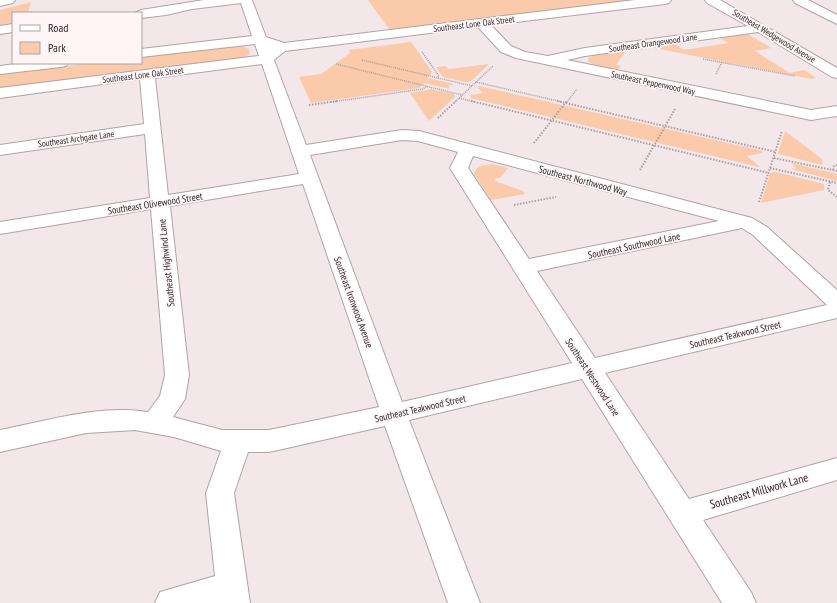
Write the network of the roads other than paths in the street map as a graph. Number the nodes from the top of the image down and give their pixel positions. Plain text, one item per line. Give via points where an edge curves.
1 (9, 0) edge
2 (239, 0) edge
3 (246, 0) edge
4 (665, 0) edge
5 (710, 0) edge
6 (799, 0) edge
7 (0, 2) edge
8 (142, 14) edge
9 (837, 20) edge
10 (481, 23) junction
11 (12, 28) edge
12 (761, 28) junction
13 (0, 30) edge
14 (269, 48) junction
15 (142, 53) edge
16 (546, 60) junction
17 (53, 64) edge
18 (0, 70) edge
19 (148, 74) junction
20 (837, 74) edge
21 (0, 93) edge
22 (837, 111) edge
23 (152, 128) junction
24 (468, 149) junction
25 (0, 150) edge
26 (300, 150) junction
27 (309, 178) junction
28 (160, 202) junction
29 (745, 222) junction
30 (0, 228) edge
31 (523, 267) junction
32 (837, 302) edge
33 (837, 310) edge
34 (588, 369) junction
35 (394, 414) junction
36 (154, 422) junction
37 (0, 441) edge
38 (238, 442) junction
39 (837, 468) edge
40 (682, 514) junction
41 (233, 595) edge
42 (171, 603) edge
43 (464, 603) edge
44 (740, 603) edge

1 - 7 street
2 - 8 street
3 - 14 street, Southeast Ironwood Avenue
4 - 10 street, Southeast Lone Oak Street
5 - 12 street, Southeast Wedgewood Avenue
6 - 9 street
10 - 14 street, Southeast Lone Oak Street
10 - 16 street, Southeast Pepperwood Way via 506,49
11 - 13 street
12 - 16 street, Southeast Orangewood Lane via 585,52
12 - 20 street, Southeast Wedgewood Avenue
14 - 15 street, Southeast Lone Oak Street
14 - 19 street, Southeast Lone Oak Street
14 - 26 street, Southeast Ironwood Avenue via 284,109
16 - 22 street, Southeast Pepperwood Way via 811,115
17 - 18 street
19 - 21 street, Southeast Lone Oak Street
19 - 23 street, Southeast Highwind Lane
23 - 25 street, Southeast Archgate Lane
23 - 28 street, Southeast Highwind Lane
24 - 26 street, Southeast Northwood Way via 419,136 402,135
24 - 29 street, Southeast Northwood Way
24 - 31 street, Southeast Westwood Lane via 458,168
26 - 27 street, Southeast Ironwood Avenue
27 - 28 street, Southeast Olivewood Street
27 - 35 street, Southeast Ironwood Avenue
28 - 30 street, Southeast Olivewood Street
28 - 36 street, Southeast Highwind Lane via 177,374 172,399
29 - 31 street, Southeast Southwood Lane
29 - 32 street, Southeast Northwood Way via 760,231
31 - 34 street, Southeast Westwood Lane
33 - 34 street, Southeast Teakwood Street
34 - 35 street, Southeast Teakwood Street
34 - 40 street, Southeast Westwood Lane
35 - 38 street, Southeast Teakwood Street via 269,441
35 - 43 street, Southeast Ironwood Avenue
36 - 37 street, Southeast Teakwood Street via 135,420 86,423
36 - 38 street, Southeast Teakwood Street via 222,441
38 - 41 street via 220,493
39 - 40 street, Southeast Millwork Lane
40 - 44 street, Southeast Westwood Lane
41 - 42 street

